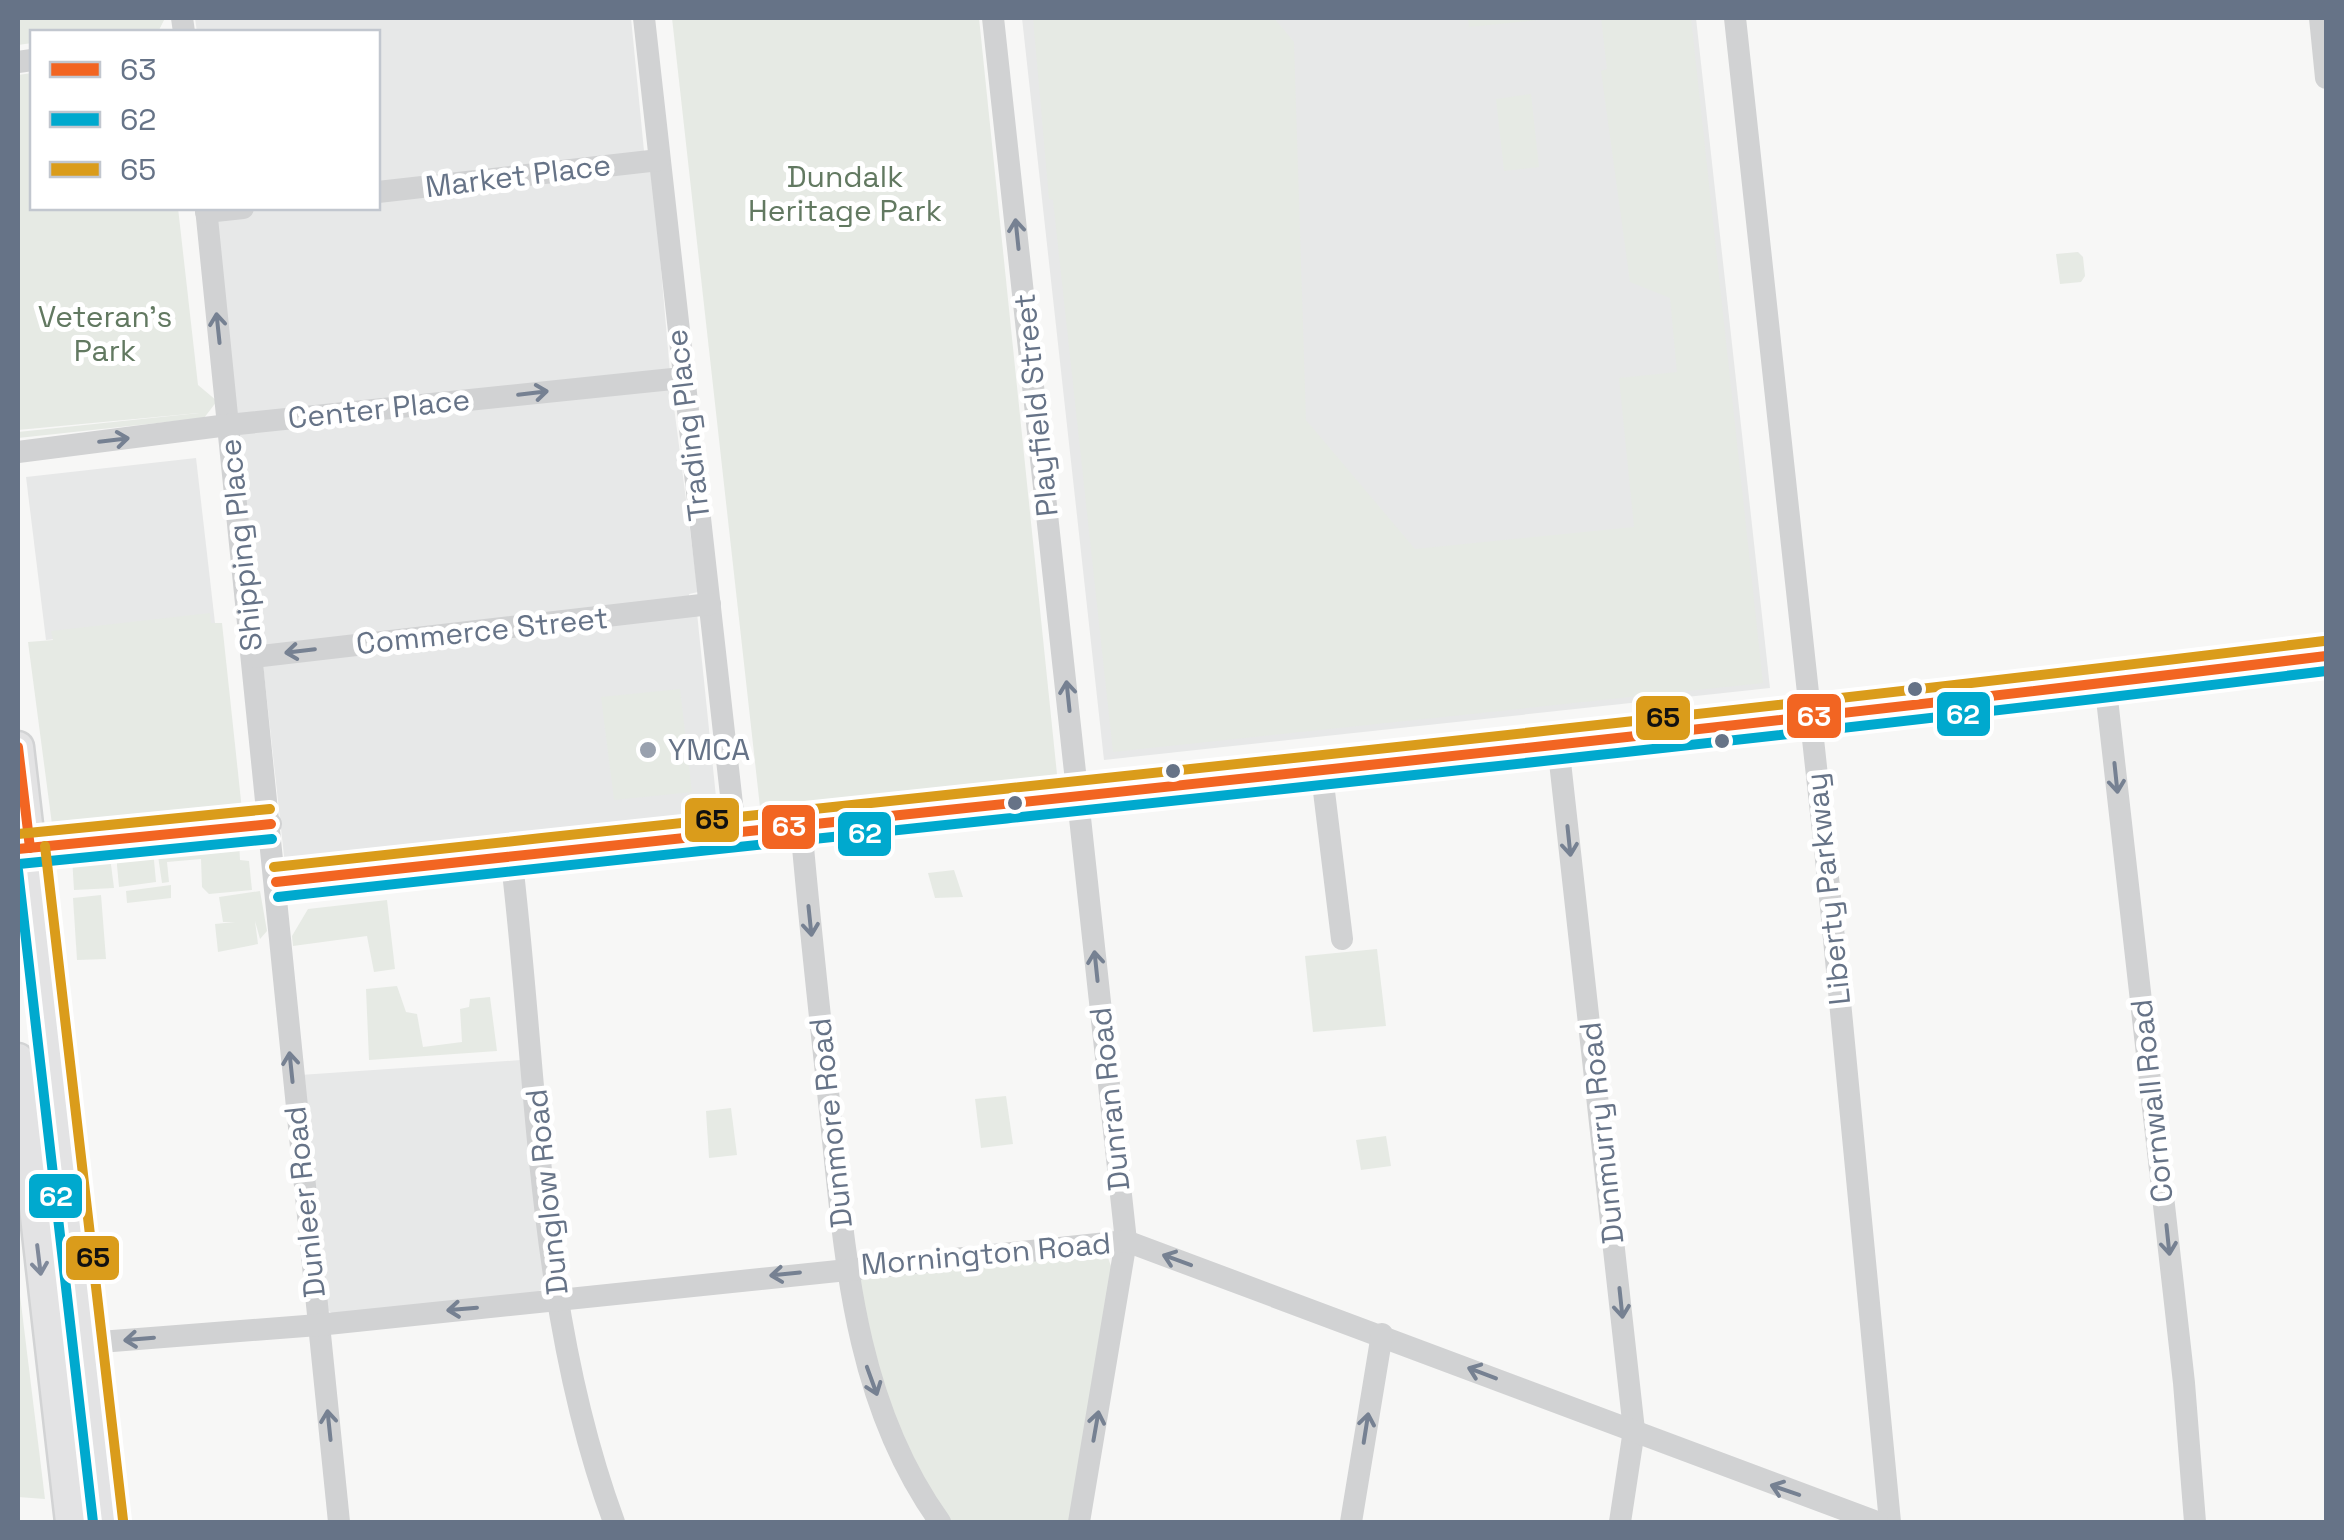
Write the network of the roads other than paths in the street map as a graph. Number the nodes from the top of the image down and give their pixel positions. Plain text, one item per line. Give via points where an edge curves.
1 (644, 18) edge
2 (993, 18) edge
3 (1735, 18) edge
4 (2320, 18) edge
5 (2326, 78) edge
6 (659, 160) junction
7 (380, 192) edge
8 (206, 210) edge
9 (682, 378) junction
10 (228, 425) junction
11 (18, 452) edge
12 (710, 604) junction
13 (2326, 656) edge
14 (253, 657) junction
15 (2105, 681) junction
16 (1810, 718) junction
17 (1558, 744) junction
18 (18, 747) edge
19 (1320, 766) junction
20 (1079, 793) junction
21 (272, 824) junction
22 (801, 824) junction
23 (735, 832) junction
24 (24, 848) edge
25 (511, 855) junction
26 (276, 882) junction
27 (1342, 939) dead end
28 (18, 1059) edge
29 (1126, 1241) junction
30 (846, 1267) junction
31 (558, 1300) junction
32 (318, 1325) junction
33 (1382, 1334) junction
34 (85, 1344) junction
35 (49, 1346) junction
36 (1634, 1430) junction
37 (70, 1522) edge
38 (108, 1522) edge
39 (338, 1522) edge
40 (614, 1522) edge
41 (940, 1522) edge
42 (1079, 1522) edge
43 (1352, 1522) edge
44 (1620, 1522) edge
45 (1877, 1522) edge
46 (1890, 1522) edge
47 (2195, 1522) edge

1 - 6 street, Trading Place
20 -> 2 street, Playfield Street
3 - 16 street, Liberty Parkway
4 - 5 street
6 - 7 street, Market Place
6 - 9 street, Trading Place
10 -> 8 street, Shipping Place
10 -> 9 street, Center Place
9 - 12 street, Trading Place
11 -> 10 street, Center Place
10 - 14 street, Shipping Place
12 -> 14 street, Commerce Street
12 - 23 street, Trading Place
13 - 15 street
14 - 21 street, Shipping Place
15 - 16 street
15 -> 47 street, Cornwall Road
16 - 17 street
16 - 46 street, Liberty Parkway
17 - 19 street
17 -> 36 street, Dunmurry Road
18 - 24 main road
19 - 20 street
19 - 27 street
20 - 22 street
29 -> 20 street, Dunran Road
21 - 24 street
21 - 26 street, Shipping Place
22 - 23 street
22 -> 30 street, Dunmore Road
23 - 25 street
24 - 34 main road via 53,1034
25 - 26 street
25 - 31 street, Dunglow Road
32 -> 26 street, Dunleer Road
28 -> 35 main road
29 - 30 street, Mornington Road
33 -> 29 street, Mornington Road
42 -> 29 street, Dunran Road
30 -> 31 street, Mornington Road
30 -> 41 street, Dunmore Road via 860,1348 908,1473
31 -> 32 street, Mornington Road
31 - 40 street, Dunglow Road via 570,1379
32 -> 34 street, Mornington Road
39 -> 32 street, Dunleer Road
36 -> 33 street, Mornington Road
43 -> 33 street
34 - 35 street, Mornington Road
34 - 38 main road
35 - 37 main road
36 - 44 street, Dunmurry Road
45 -> 36 street, Mornington Road

